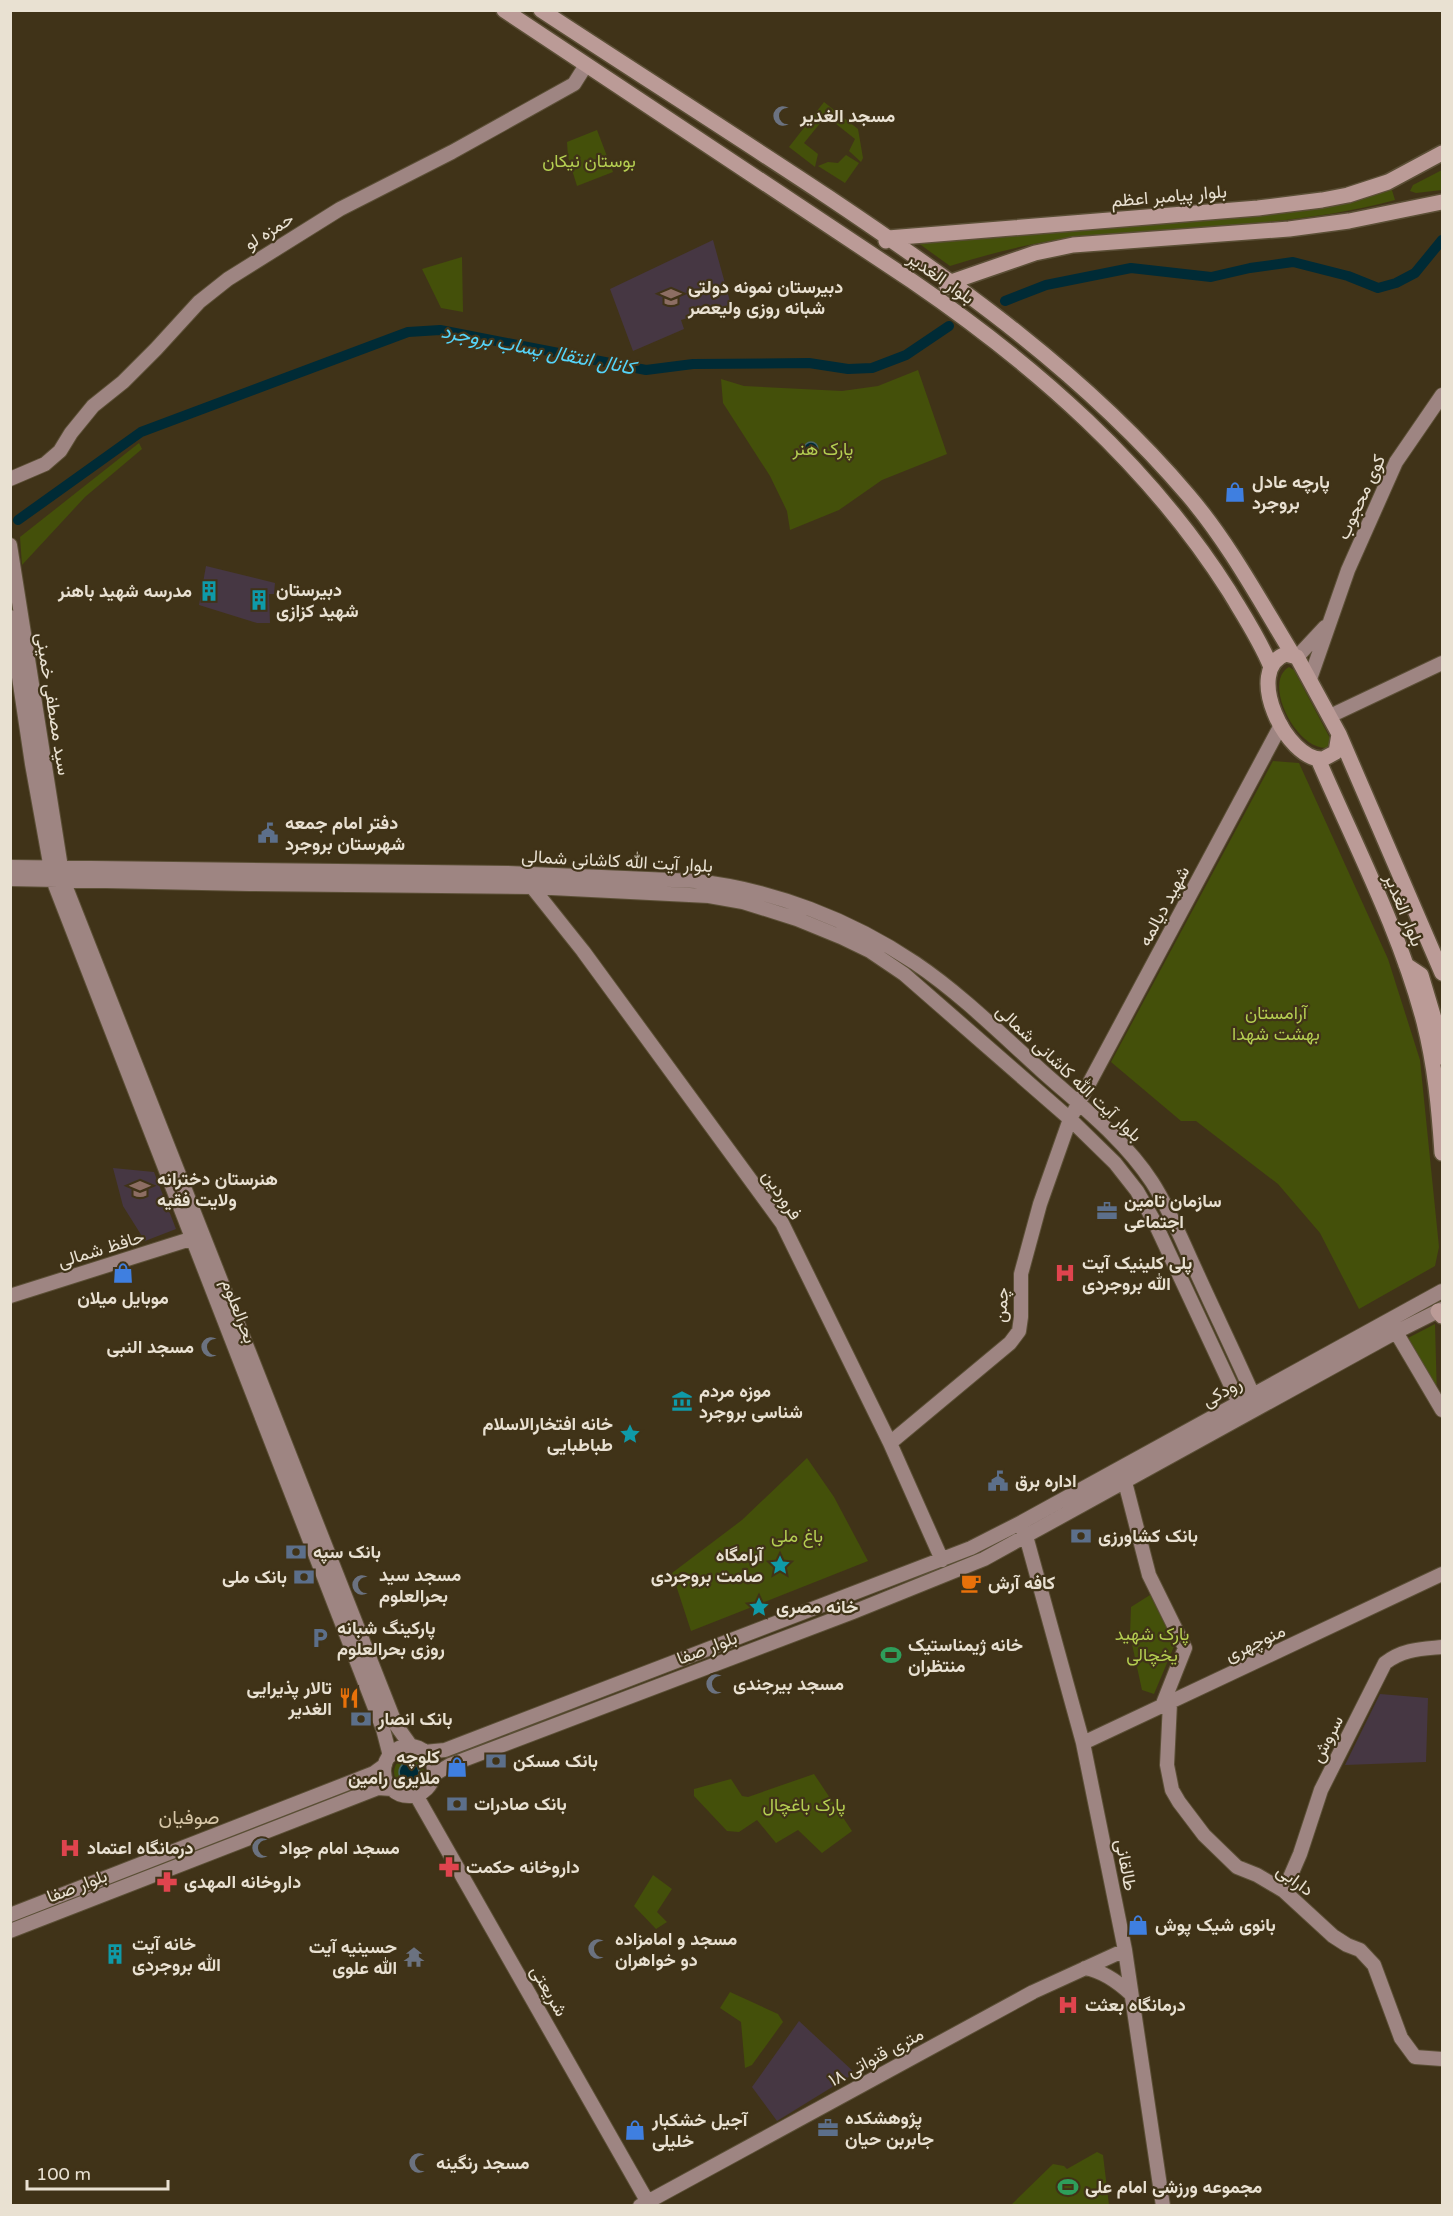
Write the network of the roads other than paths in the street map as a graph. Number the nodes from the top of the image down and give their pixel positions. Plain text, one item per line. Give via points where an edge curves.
1 (504, 10) edge
2 (541, 10) edge
3 (565, 26) junction
4 (585, 39) junction
5 (554, 44) junction
6 (579, 61) junction
7 (1443, 145) edge
8 (1443, 153) edge
9 (1423, 164) junction
10 (1443, 202) edge
11 (888, 238) junction
12 (875, 256) junction
13 (951, 282) junction
14 (939, 300) junction
15 (1443, 395) edge
16 (10, 479) edge
17 (10, 545) edge
18 (12, 566) edge
19 (10, 617) edge
20 (1329, 623) junction
21 (1295, 656) junction
22 (1443, 663) edge
23 (1271, 667) junction
24 (1310, 679) junction
25 (1330, 716) junction
26 (1281, 725) junction
27 (1339, 734) junction
28 (1318, 759) junction
29 (10, 867) edge
30 (57, 874) junction
31 (10, 879) edge
32 (531, 881) junction
33 (1406, 965) junction
34 (1431, 973) edge
35 (1443, 1017) edge
36 (1443, 1057) edge
37 (1078, 1103) junction
38 (1070, 1119) junction
39 (1443, 1153) edge
40 (198, 1237) junction
41 (1443, 1291) edge
42 (10, 1296) edge
43 (1409, 1309) junction
44 (1441, 1312) edge
45 (1416, 1322) junction
46 (1396, 1332) junction
47 (1277, 1390) junction
48 (1253, 1395) junction
49 (1239, 1403) junction
50 (1443, 1410) edge
51 (1252, 1412) junction
52 (1227, 1418) junction
53 (890, 1443) junction
54 (1125, 1482) junction
55 (1019, 1524) junction
56 (1026, 1536) junction
57 (942, 1560) junction
58 (1443, 1574) edge
59 (809, 1611) junction
60 (816, 1626) junction
61 (1443, 1647) edge
62 (657, 1669) junction
63 (664, 1684) junction
64 (605, 1689) junction
65 (611, 1703) junction
66 (1166, 1705) junction
67 (1083, 1743) junction
68 (418, 1749) junction
69 (387, 1760) junction
70 (433, 1775) junction
71 (392, 1789) junction
72 (416, 1795) junction
73 (1284, 1891) junction
74 (49, 1900) junction
75 (54, 1914) junction
76 (10, 1915) edge
77 (10, 1931) edge
78 (1125, 1950) junction
79 (1085, 1968) junction
80 (1131, 1994) junction
81 (1443, 2059) edge
82 (646, 2204) edge
83 (1163, 2205) edge

1 - 5 main road, بلوار الغدیر
2 - 3 main road, بلوار الغدیر
3 - 4 main road, بلوار الغدیر
3 - 5 main road
4 - 6 main road
4 - 11 main road, بلوار الغدیر
5 - 6 main road, بلوار الغدیر
6 - 12 main road, بلوار الغدیر
6 - 16 main road, حمزه لو via 574,84 340,209 228,279 198,302 123,382 93,406 60,452 45,464
7 - 9 main road
8 - 9 main road, بلوار پیامبر اعظم
9 - 11 main road, بلوار پیامبر اعظم via 1366,190 1298,204
10 - 13 main road via 1289,229 1073,245 1035,253
11 - 12 main road
11 - 13 main road, بلوار الغدیر
12 - 14 main road, بلوار الغدیر
13 - 14 main road
13 - 21 main road, بلوار الغدیر via 1073,377 1185,492
14 - 23 main road, بلوار الغدیر via 1061,395 1147,483 1208,559 1261,642
15 - 20 main road, کوی محجوب via 1396,462 1361,538
17 - 18 main road, سید مصطفی خمینی
18 - 30 main road, سید مصطفی خمینی
19 - 30 main road, سید مصطفی خمینی via 32,764
20 - 21 main road
20 - 24 main road, کوی محجوب
21 - 23 main road via 1283,655
21 - 24 main road, بلوار الغدیر
22 - 25 main road
23 - 26 main road via 1270,699
24 - 25 main road, بلوار الغدیر
25 - 27 main road, بلوار الغدیر
26 - 28 main road via 1299,749
26 - 37 main road, شهید دیالمه
27 - 28 main road via 1336,752
27 - 34 main road, بلوار الغدیر via 1434,954
28 - 33 main road, بلوار الغدیر
29 - 30 main road
30 - 31 main road
30 - 32 main road, بلوار آیت الله کاشانی شمالی
30 - 40 main road, بحرالعلوم
32 - 37 main road, بلوار آیت الله کاشانی شمالی via 718,884 763,894 825,916 916,964
32 - 38 main road, بلوار آیت الله کاشانی شمالی via 725,898 797,919 841,937 904,974
32 - 53 main road, فروردین via 782,1223
33 - 34 main road
33 - 39 main road, بلوار الغدیر via 1432,1057
34 - 35 main road
34 - 36 main road
37 - 38 main road, شهید دیالمه
37 - 48 main road, بلوار آیت الله کاشانی شمالی via 1126,1148 1153,1183
38 - 49 main road, بلوار آیت الله کاشانی شمالی via 1115,1162 1144,1203
38 - 53 main road, چمن via 1021,1274 1018,1330 1010,1343
40 - 42 main road, حافظ شمالی
40 - 68 main road, بحرالعلوم via 396,1725
40 - 69 main road, بحرالعلوم via 383,1730
41 - 43 main road, رودکی
43 - 45 main road via 1416,1314
43 - 47 main road, رودکی
44 - 45 main road, رودکی
45 - 46 main road, رودکی
46 - 47 main road, رودکی
46 - 50 main road
47 - 48 main road, رودکی
47 - 51 main road, رودکی
48 - 49 main road, رودکی
48 - 51 main road, بلوار آیت الله کاشانی شمالی
49 - 51 main road, بلوار آیت الله کاشانی شمالی
49 - 52 main road, رودکی
51 - 52 main road, رودکی
52 - 54 main road, رودکی
52 - 55 main road, رودکی
53 - 57 main road, فروردین
54 - 56 main road, رودکی
54 - 66 main road, دارابی via 1149,1575 1185,1648
55 - 56 main road, طالقانی
55 - 57 main road, بلوار صفا
56 - 60 main road, بلوار صفا via 956,1572
56 - 67 main road, طالقانی
57 - 59 main road, بلوار صفا
58 - 66 main road, منوچهری
59 - 60 main road
59 - 62 main road, بلوار صفا
60 - 63 main road, بلوار صفا
61 - 73 main road, سروش via 1400,1653 1385,1663 1322,1788
62 - 63 main road
62 - 64 main road, بلوار صفا
63 - 65 main road, بلوار صفا
64 - 65 main road
64 - 68 main road, بلوار صفا via 445,1750
65 - 70 main road, بلوار صفا
66 - 67 main road, منوچهری
66 - 73 main road, دارابی via 1167,1765 1179,1802 1204,1835 1237,1867
67 - 78 main road, طالقانی
68 - 69 main road via 400,1748
68 - 70 main road via 433,1764
69 - 71 main road via 386,1780
69 - 74 main road, بلوار صفا via 374,1773
70 - 72 main road via 429,1785
71 - 72 main road
71 - 75 main road, بلوار صفا via 378,1788
72 - 82 main road, شریعتی
73 - 81 main road, دارابی via 1333,1936 1360,1950 1374,1965 1401,2038 1415,2057
74 - 75 main road
74 - 76 main road, بلوار صفا
75 - 77 main road, بلوار صفا
78 - 79 main road, ۱۸ متری قنواتی
78 - 80 main road, طالقانی
79 - 80 main road via 1110,1977
79 - 82 main road, ۱۸ متری قنواتی via 1033,1992
80 - 83 main road, طالقانی

